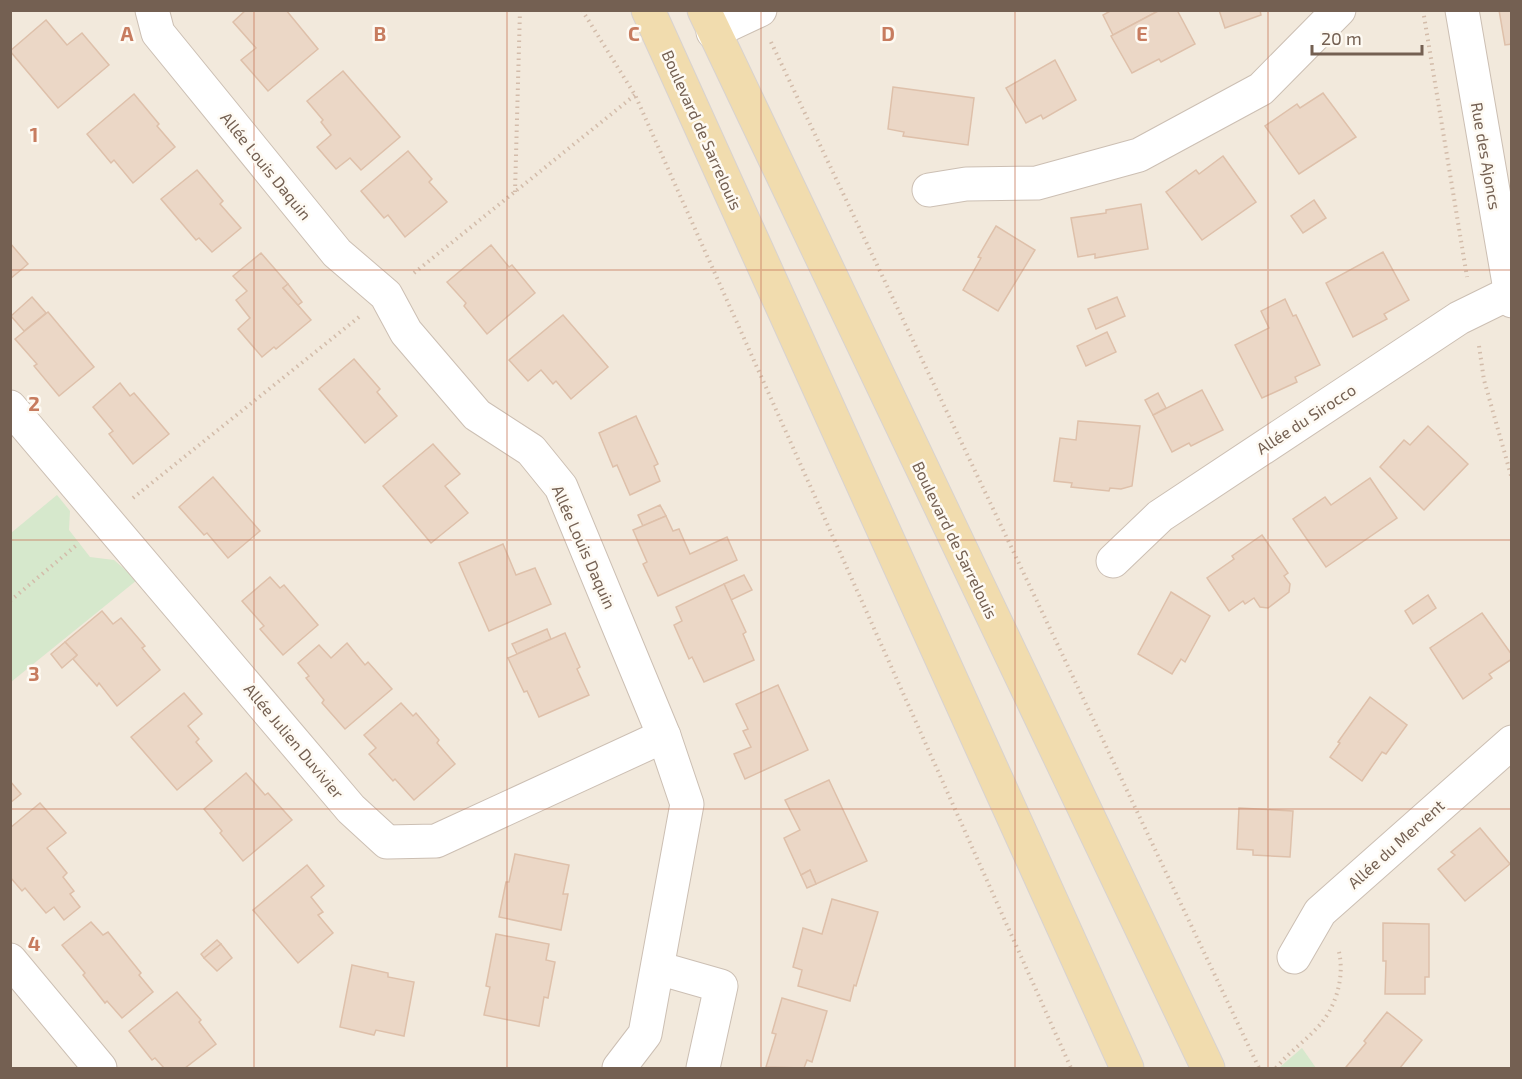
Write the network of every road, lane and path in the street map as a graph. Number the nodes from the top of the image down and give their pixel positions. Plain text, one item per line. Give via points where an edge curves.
1 (152, 10) edge
2 (520, 10) edge
3 (582, 10) edge
4 (648, 10) edge
5 (1339, 10) edge
6 (1423, 10) edge
7 (1462, 10) edge
8 (758, 11) edge
9 (708, 21) edge
10 (635, 95) junction
11 (929, 190) dead end
12 (515, 192) junction
13 (386, 295) junction
14 (1511, 297) edge
15 (1473, 311) junction
16 (10, 407) edge
17 (1512, 479) edge
18 (107, 519) junction
19 (1113, 561) dead end
20 (10, 601) edge
21 (664, 736) junction
22 (1512, 742) edge
23 (1320, 912) junction
24 (1294, 957) dead end
25 (10, 960) edge
26 (658, 968) junction
27 (100, 1068) edge
28 (619, 1068) edge
29 (703, 1068) edge
30 (1071, 1068) edge
31 (1127, 1068) edge
32 (1208, 1068) edge
33 (1259, 1068) edge
34 (1276, 1068) edge

1 - 13 street, Allée Louis Daquin via 158,33 337,253
2 - 12 path
3 - 10 path
4 - 31 main road, Boulevard de Sarrelouis
5 - 11 street via 1261,89 1139,155 1037,183 966,184
6 - 15 path
7 - 14 street, Rue des Ajoncs
8 - 9 street
8 - 33 path
9 - 32 main road, Boulevard de Sarrelouis
10 - 12 path
10 - 30 path
12 - 13 path
13 - 18 path
13 - 21 street, Allée Louis Daquin via 406,333 477,415 531,450 561,487
14 - 15 street, Allée du Sirocco
15 - 17 path via 1484,380
15 - 19 street, Allée du Sirocco via 1160,516
16 - 18 street, Allée Julien Duvivier
18 - 20 path
18 - 21 street, Allée Julien Duvivier via 351,809 387,842 436,841
21 - 26 street, Allée Louis Daquin via 687,804
22 - 23 street, Allée du Mervent
23 - 24 street, Allée du Mervent
23 - 34 path via 1334,931 1342,967 1336,998 1318,1028
25 - 27 street
26 - 28 street, Allée Louis Daquin via 645,1034
26 - 29 street via 721,986

